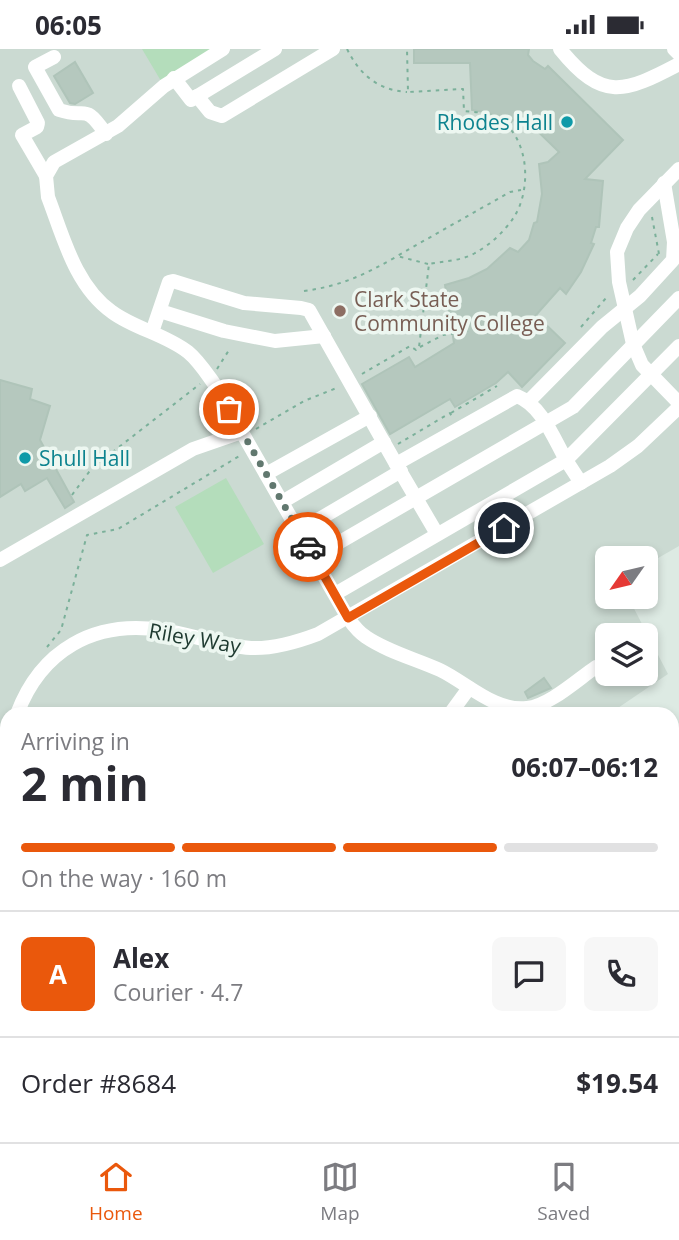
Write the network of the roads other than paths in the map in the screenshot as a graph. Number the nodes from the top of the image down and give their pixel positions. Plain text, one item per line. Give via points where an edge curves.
1 (223, 49) edge
2 (275, 49) edge
3 (333, 49) edge
4 (561, 49) edge
5 (674, 49) edge
6 (679, 54) edge
7 (54, 57) dead end
8 (679, 64) edge
9 (174, 78) junction
10 (19, 86) dead end
11 (197, 96) junction
12 (106, 134) junction
13 (679, 169) edge
14 (46, 176) junction
15 (664, 183) junction
16 (679, 298) edge
17 (626, 309) junction
18 (160, 311) junction
19 (152, 332) junction
20 (324, 337) junction
21 (633, 344) junction
22 (679, 346) edge
23 (650, 375) junction
24 (528, 401) junction
25 (679, 405) edge
26 (370, 416) junction
27 (546, 423) junction
28 (242, 432) junction
29 (384, 442) junction
30 (566, 460) junction
31 (399, 468) junction
32 (266, 474) junction
33 (581, 483) junction
34 (417, 499) junction
35 (282, 502) junction
36 (299, 531) junction
37 (438, 534) junction
38 (314, 557) junction
39 (0, 560) edge
40 (335, 594) junction
41 (348, 618) junction
42 (595, 668) edge
43 (469, 688) junction
44 (20, 707) edge
45 (455, 707) edge
46 (518, 707) edge
47 (533, 707) edge

1 - 9 street
2 - 11 street
3 - 11 street via 222,116 210,112
4 - 8 street via 586,76 606,87 627,88
5 - 6 street
7 - 12 street via 35,67 60,110 93,115
9 - 11 street via 191,100
9 - 12 street
10 - 14 street via 38,123 22,135
12 - 14 street via 60,156
13 - 15 street
14 - 19 street via 48,197 87,288 111,311
15 - 17 street via 626,228 617,252
15 - 17 street via 674,241 666,256 667,268
16 - 21 street
17 - 21 street
17 - 24 street
18 - 19 street
18 - 20 street via 275,341
18 - 20 street via 173,281 244,303 309,310
19 - 28 street via 188,352 209,376
20 - 26 street
21 - 23 street
21 - 27 street via 582,400
22 - 23 street
23 - 25 street
23 - 30 street
24 - 27 street
24 - 31 street via 517,395
25 - 33 street, Riley Way via 638,446
26 - 29 street
26 - 32 street
27 - 30 street
27 - 34 street
28 - 32 street
28 - 39 street via 193,449
29 - 31 street
29 - 35 street
30 - 33 street
30 - 37 street
31 - 34 street
31 - 36 street
32 - 35 street
33 - 41 street, Riley Way
34 - 37 street
34 - 38 street
35 - 36 street
36 - 38 street
37 - 40 street
38 - 40 street
40 - 41 street
41 - 43 street via 378,645 442,671
41 - 44 street, Riley Way via 318,634 270,647 233,647 141,628 102,632 52,657 29,686
42 - 47 street
43 - 45 street
43 - 46 street

